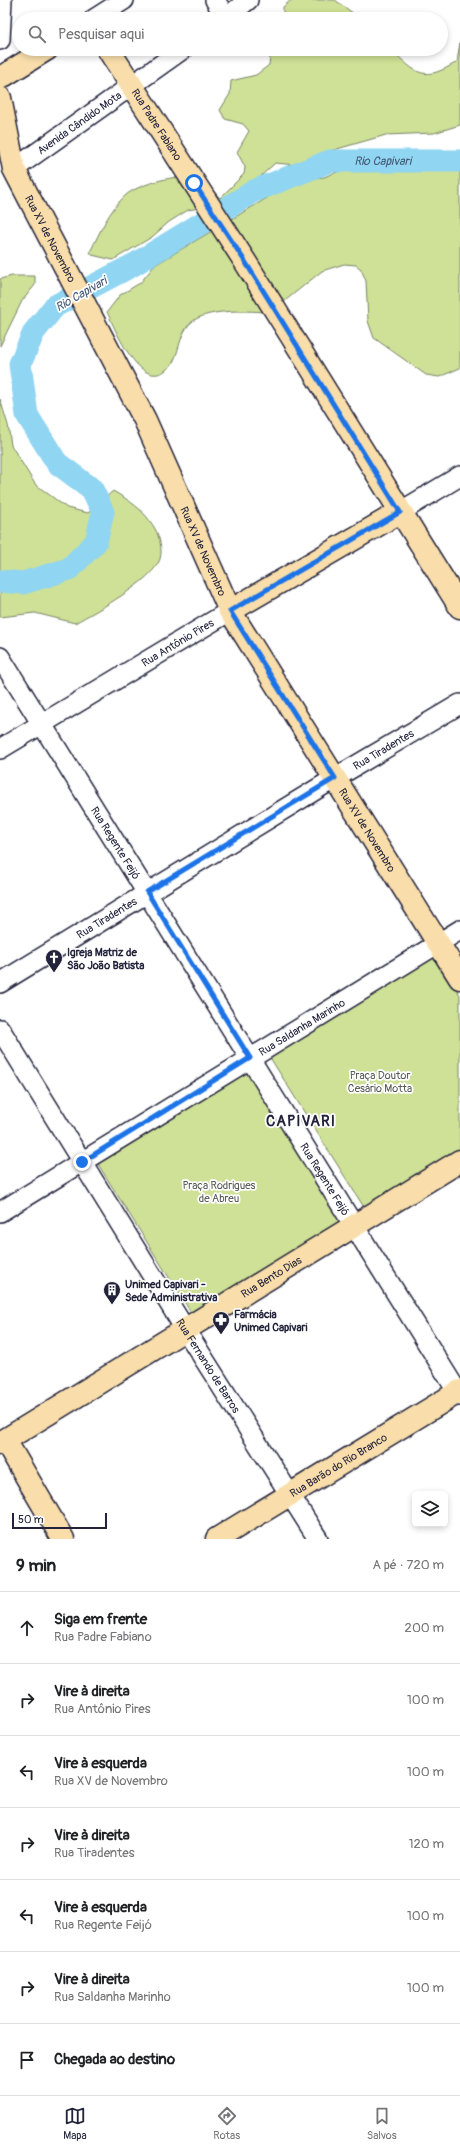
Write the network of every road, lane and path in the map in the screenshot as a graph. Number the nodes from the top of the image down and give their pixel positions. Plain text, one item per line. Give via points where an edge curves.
1 (2, 0) edge
2 (124, 0) edge
3 (215, 0) edge
4 (248, 0) edge
5 (105, 12) edge
6 (222, 12) edge
7 (233, 12) edge
8 (0, 40) edge
9 (36, 56) edge
10 (112, 56) edge
11 (173, 56) edge
12 (0, 78) edge
13 (131, 86) junction
14 (0, 98) edge
15 (14, 170) junction
16 (460, 476) edge
17 (400, 512) junction
18 (460, 607) edge
19 (230, 611) junction
20 (0, 656) edge
21 (460, 704) edge
22 (42, 724) junction
23 (0, 749) edge
24 (335, 778) junction
25 (147, 892) junction
26 (460, 930) edge
27 (438, 943) junction
28 (460, 978) edge
29 (0, 982) edge
30 (0, 1029) edge
31 (250, 1058) junction
32 (460, 1160) edge
33 (82, 1162) junction
34 (0, 1212) edge
35 (354, 1226) junction
36 (185, 1329) junction
37 (459, 1393) edge
38 (2, 1438) edge
39 (290, 1495) junction
40 (63, 1539) edge
41 (217, 1539) edge
42 (318, 1539) edge

1 - 8 street
2 - 5 street
3 - 6 street
4 - 7 street
9 - 12 main road
10 - 13 main road, Rua Padre Fabiano
11 - 13 street, Avenida Cândido Mota
13 - 15 street, Avenida Cândido Mota
13 - 17 main road, Rua Padre Fabiano via 246,263
14 - 15 main road, Rua XV de Novembro
15 - 19 main road, Rua XV de Novembro via 145,420
16 - 17 street, Rua Antônio Pires
17 - 18 main road, Rua Padre Fabiano
17 - 19 main road, Rua Antônio Pires
19 - 22 street, Rua Antônio Pires
19 - 24 main road, Rua XV de Novembro
20 - 22 street, Rua Regente Feijó
21 - 24 street, Rua Tiradentes
22 - 23 street, Rua Antônio Pires
22 - 25 street, Rua Regente Feijó
24 - 25 street, Rua Tiradentes
24 - 27 main road, Rua XV de Novembro
25 - 29 street, Rua Tiradentes
25 - 31 street, Rua Regente Feijó
26 - 27 street, Rua Saldanha Marinho
27 - 28 main road, Rua XV de Novembro
27 - 31 street, Rua Saldanha Marinho
30 - 33 street, Rua Fernando de Barros
31 - 33 street, Rua Saldanha Marinho
31 - 35 street, Rua Regente Feijó
32 - 35 main road, Rua Bento Dias
33 - 34 street, Rua Saldanha Marinho
33 - 36 street, Rua Fernando de Barros
35 - 36 main road, Rua Bento Dias
35 - 37 street, Rua Regente Feijó
36 - 38 main road, Rua Bento Dias
36 - 39 street, Rua Fernando de Barros
37 - 39 main road, Rua Barão do Rio Branco
38 - 40 main road
39 - 41 main road, Rua Barão do Rio Branco
39 - 42 street, Rua Fernando de Barros

